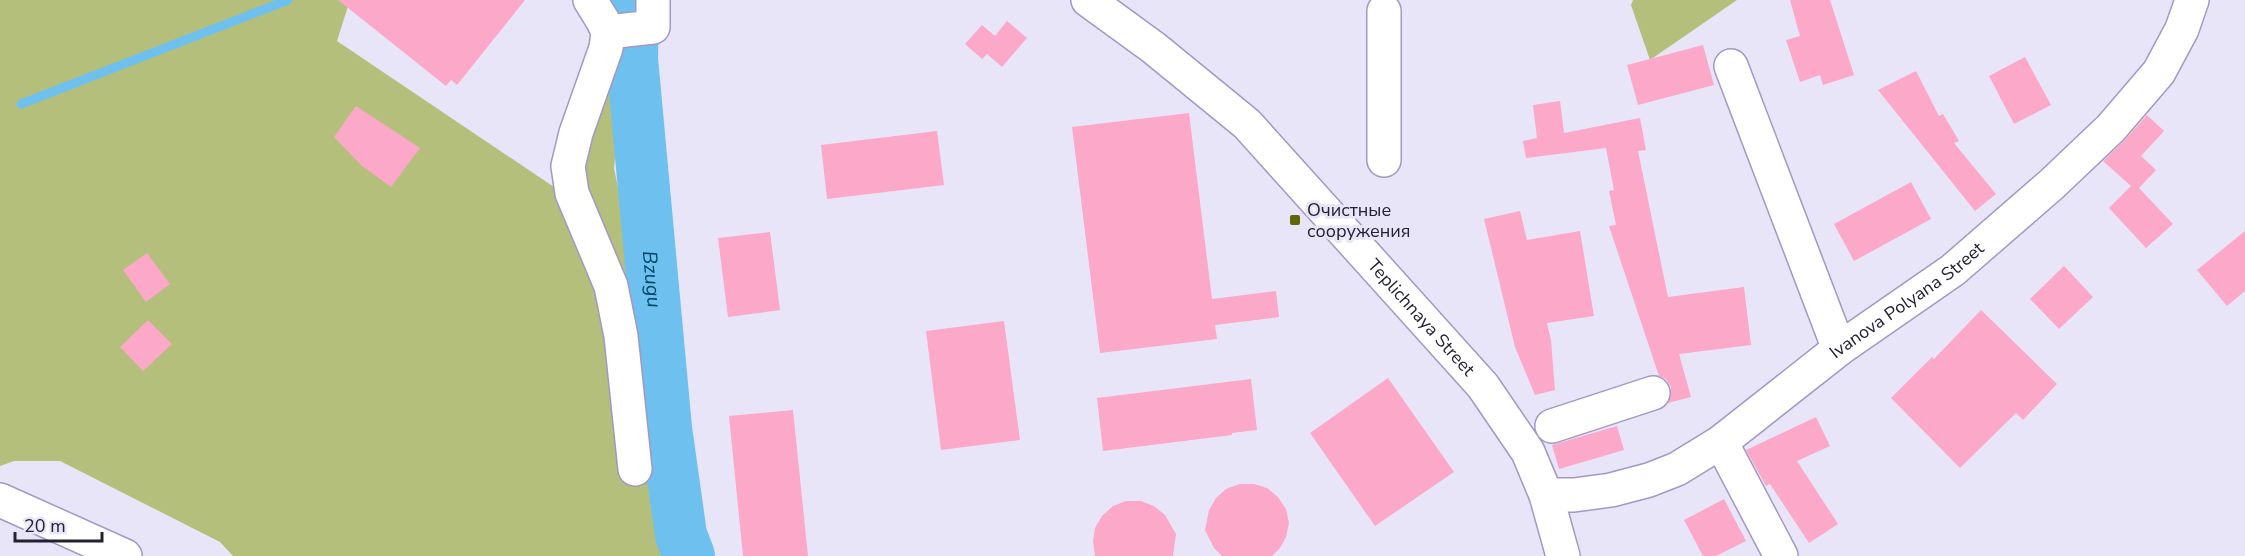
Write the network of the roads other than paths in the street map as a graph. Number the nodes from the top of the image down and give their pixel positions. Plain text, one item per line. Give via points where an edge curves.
1 (590, 0) edge
2 (1088, 0) edge
3 (2192, 0) edge
4 (1384, 11) dead end
5 (653, 13) edge
6 (608, 32) junction
7 (1731, 66) dead end
8 (1384, 160) dead end
9 (1839, 349) junction
10 (1653, 393) dead end
11 (1552, 426) dead end
12 (1721, 442) junction
13 (635, 469) dead end
14 (1546, 495) junction
15 (0, 500) edge
16 (126, 556) edge
17 (1563, 556) edge
18 (1781, 556) edge

1 - 6 street
2 - 14 street, Teplichnaya Street via 1247,124 1299,179 1483,386 1528,452
3 - 9 street, Ivanova Polyana Street via 2159,72 2111,128 1953,270
4 - 8 street
5 - 6 street
6 - 13 street via 568,166 572,193 611,286 621,336
7 - 9 street
9 - 12 street, Ivanova Polyana Street
10 - 11 street
12 - 14 street, Ivanova Polyana Street via 1677,469 1649,480 1611,490
12 - 18 street
14 - 17 street, Teplichnaya Street
15 - 16 street

